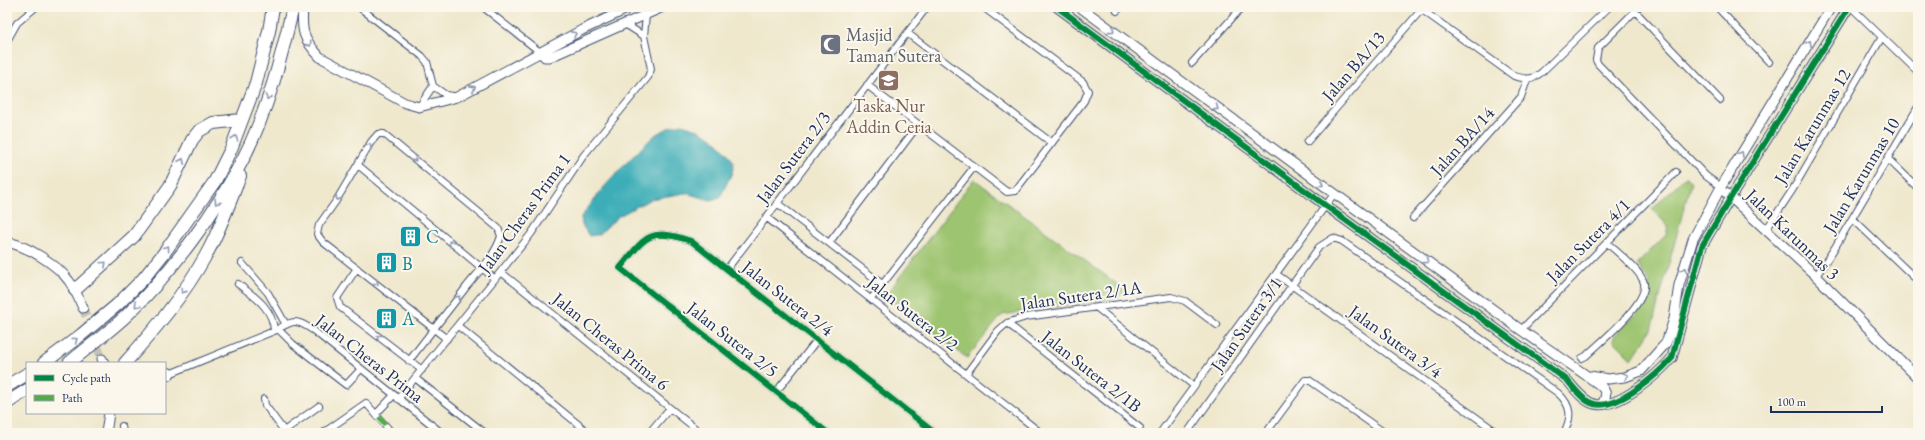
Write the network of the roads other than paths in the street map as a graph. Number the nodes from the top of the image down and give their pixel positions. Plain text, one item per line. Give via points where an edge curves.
1 (36, 7) edge
2 (273, 7) edge
3 (293, 7) edge
4 (303, 7) edge
5 (359, 7) edge
6 (483, 7) edge
7 (631, 7) edge
8 (663, 7) edge
9 (926, 7) edge
10 (983, 7) edge
11 (1057, 7) edge
12 (1080, 7) edge
13 (1242, 7) edge
14 (1609, 7) edge
15 (1717, 7) edge
16 (1831, 7) edge
17 (1850, 7) edge
18 (1420, 8) edge
19 (1637, 9) edge
20 (646, 15) junction
21 (625, 24) junction
22 (907, 32) junction
23 (644, 36) junction
24 (1882, 36) junction
25 (7, 40) edge
26 (540, 52) junction
27 (1769, 62) dead end
28 (1192, 63) dead end
29 (1918, 72) edge
30 (1527, 80) junction
31 (867, 85) junction
32 (433, 86) junction
33 (457, 97) junction
34 (1720, 100) dead end
35 (419, 107) junction
36 (1918, 107) edge
37 (241, 120) junction
38 (919, 124) junction
39 (1307, 142) dead end
40 (1052, 143) junction
41 (244, 157) junction
42 (1888, 159) junction
43 (358, 165) junction
44 (974, 167) junction
45 (1676, 172) dead end
46 (1721, 188) junction
47 (1918, 188) edge
48 (1334, 194) junction
49 (1731, 197) junction
50 (777, 202) junction
51 (1326, 206) junction
52 (766, 217) junction
53 (1413, 218) dead end
54 (1853, 219) junction
55 (1766, 230) junction
56 (7, 242) edge
57 (828, 243) junction
58 (1607, 243) junction
59 (242, 263) dead end
60 (357, 268) junction
61 (481, 268) junction
62 (620, 268) joint
63 (726, 269) junction
64 (501, 272) junction
65 (1276, 274) junction
66 (1816, 276) junction
67 (495, 279) junction
68 (1918, 281) edge
69 (238, 284) dead end
70 (882, 284) junction
71 (1292, 285) junction
72 (75, 290) junction
73 (871, 299) junction
74 (83, 308) tunnel mouth
75 (1097, 308) junction
76 (286, 323) junction
77 (1007, 323) junction
78 (1217, 325) dead end
79 (458, 326) junction
80 (434, 329) junction
81 (276, 330) junction
82 (1521, 330) junction
83 (447, 339) junction
84 (817, 340) junction
85 (139, 346) junction
86 (1582, 358) dead end
87 (1672, 358) junction
88 (409, 361) junction
89 (1652, 361) junction
90 (45, 362) edge
91 (70, 362) edge
92 (126, 362) edge
93 (131, 362) edge
94 (361, 369) junction
95 (422, 370) junction
96 (966, 374) junction
97 (26, 375) edge
98 (166, 375) edge
99 (1587, 376) junction
100 (415, 378) junction
101 (1918, 378) edge
102 (7, 386) edge
103 (1194, 386) junction
104 (26, 391) edge
105 (776, 392) junction
106 (396, 397) junction
107 (264, 399) dead end
108 (7, 402) edge
109 (1602, 404) junction
110 (319, 406) dead end
111 (670, 408) junction
112 (377, 413) junction
113 (109, 414) edge
114 (122, 426) dead end
115 (1140, 428) dead end
116 (1267, 431) edge
117 (282, 432) edge
118 (106, 433) edge
119 (123, 433) edge
120 (323, 433) edge
121 (392, 433) edge
122 (442, 433) edge
123 (485, 433) edge
124 (589, 433) edge
125 (649, 433) edge
126 (701, 433) edge
127 (828, 433) edge
128 (934, 433) edge
129 (1041, 433) edge
130 (1160, 433) edge
131 (1187, 433) edge
132 (1275, 433) edge
133 (1385, 433) edge
134 (1498, 433) edge
135 (1564, 433) edge

1 - 25 street via 17,23
2 - 37 highway via 256,83
3 -> 41 highway via 271,88
4 -> 35 street via 302,29 309,45 320,57 405,103
5 - 32 street via 422,56
6 - 26 street
26 -> 7 street
8 - 20 street
9 - 22 street, Jalan Sutera 2/3
10 - 40 street via 1083,82 1088,91 1084,101
11 - 51 street
12 -> 48 street
13 - 28 street
14 - 30 street via 1542,72
15 - 27 street
46 -> 16 street
17 - 24 street
17 - 49 street
18 - 30 street via 1514,76
18 - 39 street, Jalan BA/13
19 - 34 street
19 - 46 street, Jalan Karunmas 3 via 1598,48 1596,60 1706,176
20 - 21 street
20 - 23 street, Jalan Cheras Prima 1
21 - 23 street
21 - 26 street via 550,57
22 - 31 street, Jalan Sutera 2/3
22 - 40 street
23 - 64 street, Jalan Cheras Prima 1 via 651,69 648,77 584,156 531,234
24 - 29 street
24 - 55 street, Jalan Karunmas 12 via 1793,189
33 -> 26 street
30 - 53 street, Jalan BA/14 via 1521,97
31 - 38 street
31 - 50 street, Jalan Sutera 2/3
32 - 33 street via 446,95
32 - 35 street
33 - 35 street
36 - 42 street, Jalan Karunmas 10
72 -> 37 highway via 134,236 170,186 199,131 213,123
90 -> 37 highway via 117,304 164,253 215,181 231,149
38 - 44 street
38 - 57 street
40 - 44 street via 1015,191 1007,192
41 -> 85 highway via 240,175 206,255 172,307
41 -> 91 highway via 208,215 152,289 127,315
42 - 47 street
42 - 54 street, Jalan Karunmas 10
43 -> 60 street via 319,225 317,234 323,242
61 -> 43 street
43 -> 61 street via 374,137 384,134 498,228 501,236 497,250
44 - 70 street
45 - 58 street, Jalan Sutera 4/1
46 - 49 street, Jalan Karunmas 3
89 -> 46 street via 1666,343 1693,238
48 - 51 street
48 -> 82 street
49 - 55 street, Jalan Karunmas 3
49 - 87 street via 1702,246
50 - 52 street, Jalan Sutera 2/3
50 - 57 street
51 - 65 street
51 - 109 street via 1567,380 1585,399 1594,404
52 - 63 street, Jalan Sutera 2/3
52 - 73 street, Jalan Sutera 2/2
54 - 66 street, Jalan Karunmas 10
54 - 68 street
55 - 66 street, Jalan Karunmas 3
56 - 72 street via 38,255 60,271
57 - 70 street
58 - 82 street, Jalan Sutera 4/1
58 - 86 street via 1641,278 1644,290 1636,307
59 - 76 street via 268,293
60 -> 80 street
88 -> 60 street via 340,307 339,293
61 - 67 street
80 -> 61 street
62 - 63 street, Jalan Sutera 2/4 via 649,236 660,233 691,241
62 - 105 street, Jalan Sutera 2/5
63 - 84 street, Jalan Sutera 2/4
64 - 67 street, Jalan Cheras Prima 1
64 - 111 street, Jalan Cheras Prima 6
65 - 71 street, Jalan Sutera 3/4
65 - 103 street
66 - 101 street, Jalan Karunmas 3
67 - 79 street, Jalan Cheras Prima 1
69 - 81 street via 267,309
70 - 73 street
71 - 131 street, Jalan Sutera 3/1
71 - 134 street, Jalan Sutera 3/4
71 - 135 street, Jalan Sutera 3/1 via 1319,247 1333,238 1342,241 1565,399 1571,413 1570,422
72 - 74 street
73 - 96 street, Jalan Sutera 2/2
75 - 77 street, Jalan Sutera 2/1A via 1026,317
75 - 78 street, Jalan Sutera 2/1A via 1179,298
75 - 103 street
76 - 81 street, Jalan Cheras Prima
76 - 94 street, Jalan Cheras Prima via 294,321 304,325
77 - 96 street, Jalan Sutera 2/1A via 998,331
77 - 115 street, Jalan Sutera 2/1B
79 - 83 street, Jalan Cheras Prima 1
79 - 124 street
80 - 83 street
80 - 88 street
81 - 94 street via 346,385
81 - 98 street, Jalan Cheras Prima
82 - 99 street
83 - 95 street, Jalan Cheras Prima 1
84 - 105 street
84 - 128 street, Jalan Sutera 2/4
85 - 92 highway
85 - 93 highway
87 - 89 street
87 - 109 street via 1649,380 1613,402
88 - 95 street
99 -> 89 street via 1608,379 1625,377 1641,371
94 - 106 street, Jalan Cheras Prima
95 - 100 street, Jalan Cheras Prima 1
96 - 129 street, Jalan Sutera 2/2
97 - 102 highway
99 - 109 street via 1605,390 1606,397
100 - 106 street, Jalan Cheras Prima 1
100 - 123 street
103 - 130 street
104 - 108 highway
105 - 127 street, Jalan Sutera 2/5
106 - 112 street, Jalan Cheras Prima 1 via 389,400
106 - 122 street, Jalan Cheras Prima
107 - 117 street
110 - 117 street
111 - 125 street
111 - 126 street, Jalan Cheras Prima 6
112 - 120 street via 366,403
112 - 121 street
113 - 118 street
114 - 119 street
116 - 132 street
116 - 133 street via 1305,380 1313,381

